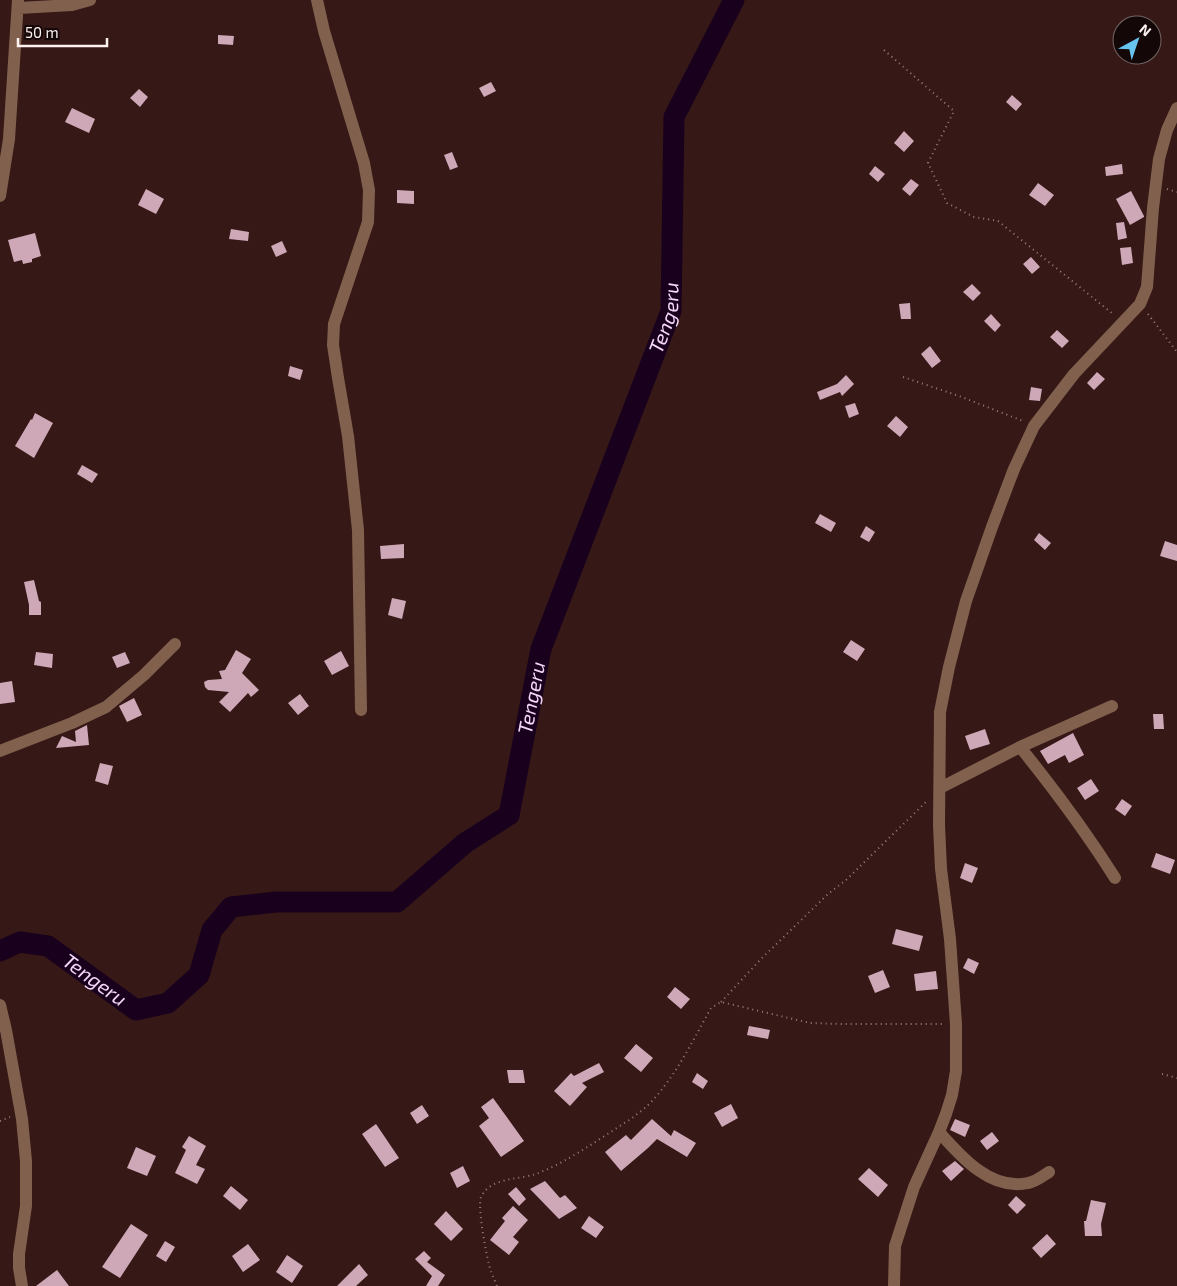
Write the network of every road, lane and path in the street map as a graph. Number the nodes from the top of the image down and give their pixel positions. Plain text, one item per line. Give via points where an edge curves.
1 (90, 0) edge
2 (317, 0) edge
3 (19, 4) edge
4 (884, 50) dead end
5 (1177, 108) edge
6 (0, 196) edge
7 (1140, 304) junction
8 (1122, 322) junction
9 (1177, 352) edge
10 (903, 377) dead end
11 (1034, 426) junction
12 (176, 644) dead end
13 (1112, 706) dead end
14 (361, 710) dead end
15 (1020, 747) junction
16 (0, 751) edge
17 (940, 788) junction
18 (1115, 878) dead end
19 (721, 1002) junction
20 (0, 1005) edge
21 (956, 1024) junction
22 (1162, 1074) dead end
23 (1177, 1078) edge
24 (940, 1132) junction
25 (1049, 1172) dead end
26 (22, 1286) edge
27 (497, 1286) edge
28 (894, 1286) edge

1 - 3 street via 72,5
2 - 14 street via 369,190 368,222 334,324 358,530
3 - 6 street via 9,139
4 - 8 path via 954,111 928,162 947,203 974,217 998,221
5 - 7 street via 1159,159 1147,287
7 - 8 street
7 - 9 path
8 - 11 street via 1074,374
10 - 11 path
11 - 17 street via 1014,469 966,601 940,712
12 - 16 street via 106,708
13 - 15 street
15 - 17 street
15 - 18 street via 1066,805
17 - 19 path via 761,958
17 - 21 street via 941,869
19 - 21 path via 810,1023
19 - 27 path via 711,1008 666,1085 636,1115 561,1163 534,1175 495,1184 483,1194 480,1201 484,1237
20 - 26 street via 22,1120 26,1161 26,1206 19,1254
21 - 24 street via 956,1071
22 - 23 path
24 - 25 street via 967,1162 998,1181 1014,1185 1030,1183
24 - 28 street via 914,1187 895,1246

